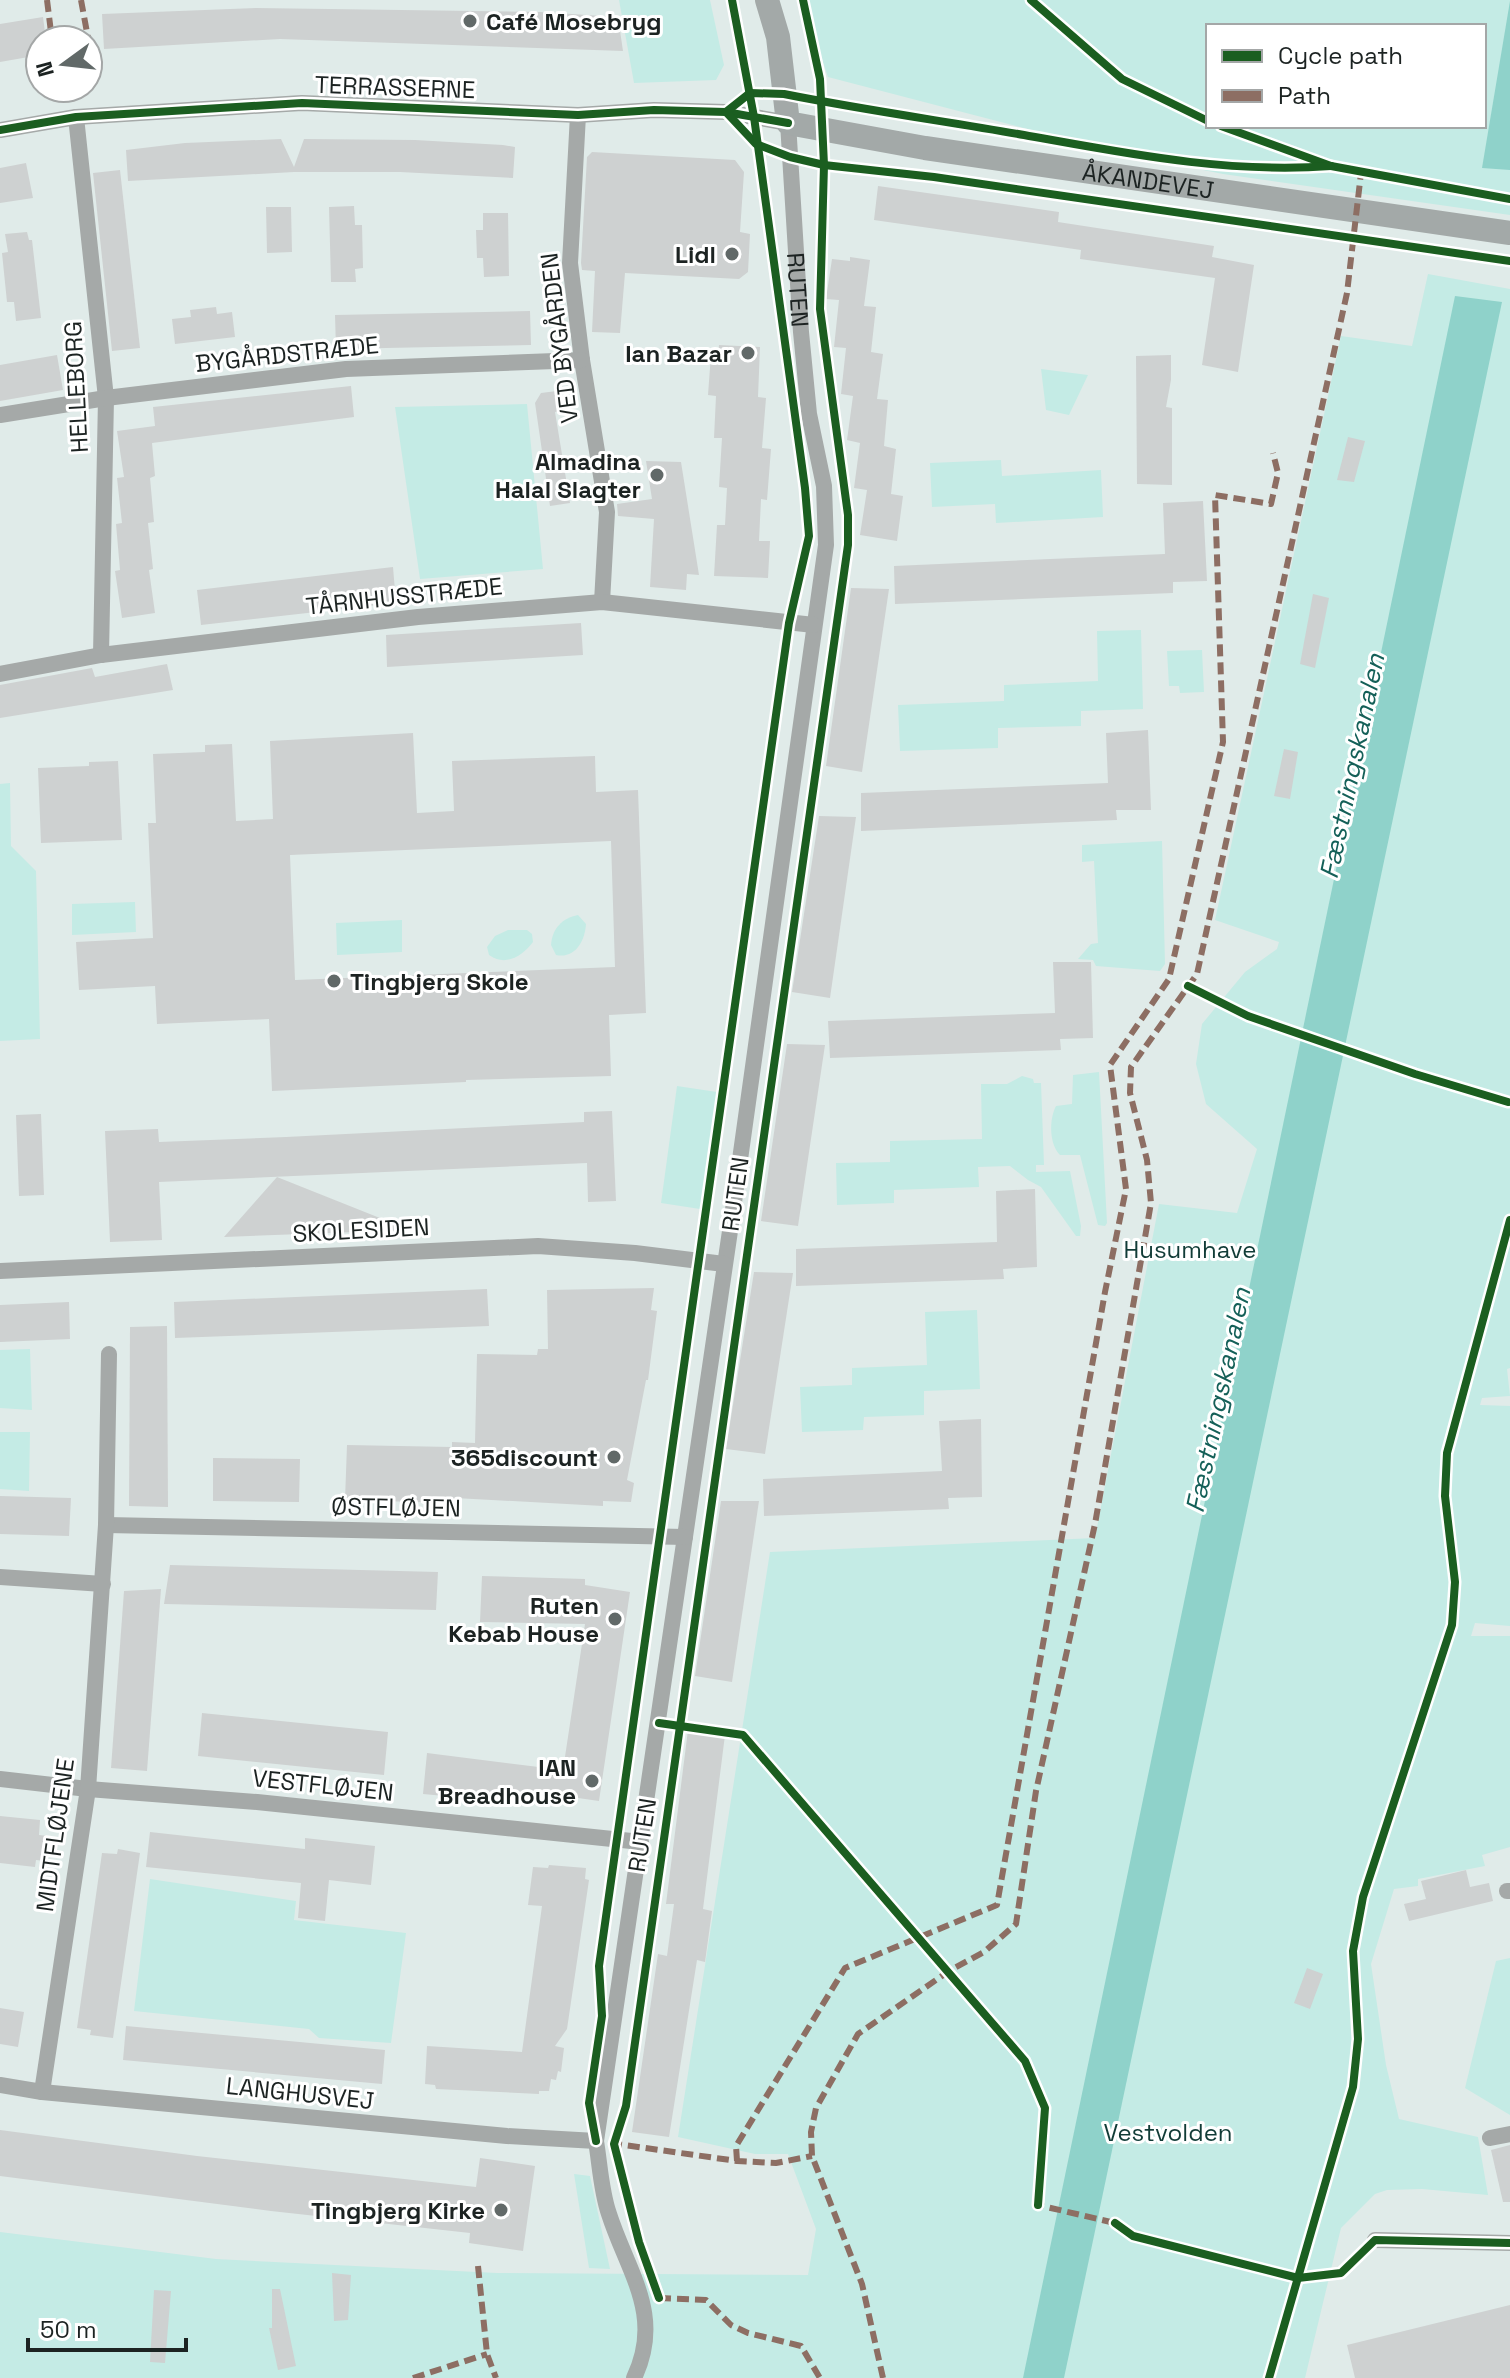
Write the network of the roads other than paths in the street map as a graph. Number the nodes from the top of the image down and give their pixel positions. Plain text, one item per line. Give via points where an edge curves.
1 (767, 0) edge
2 (578, 115) junction
3 (76, 117) junction
4 (788, 123) junction
5 (0, 130) edge
6 (1510, 233) edge
7 (582, 360) junction
8 (106, 398) junction
9 (0, 415) edge
10 (602, 602) junction
11 (814, 625) junction
12 (101, 655) junction
13 (0, 674) edge
14 (724, 1264) junction
15 (0, 1271) edge
16 (109, 1354) dead end
17 (106, 1525) junction
18 (685, 1537) junction
19 (0, 1577) edge
20 (103, 1584) junction
21 (0, 1779) edge
22 (88, 1789) junction
23 (641, 1842) junction
24 (0, 2085) edge
25 (42, 2092) junction
26 (1510, 2134) edge
27 (1490, 2138) dead end
28 (596, 2141) junction
29 (1375, 2240) dead end
30 (1510, 2243) edge
31 (634, 2378) edge

1 - 4 street, RUTEN via 778,37
2 - 3 street, TERRASSERNE via 302,103
2 - 4 street, TERRASSERNE via 726,112
2 - 7 street, VED BYGÅRDEN via 570,263
3 - 5 street, TERRASSERNE
3 - 8 street, HELLEBORG
4 - 6 street, ÅKANDEVEJ via 925,148
4 - 11 street, RUTEN via 809,414 824,486 826,545
7 - 8 street, BYGÅRDSTRÆDE via 346,369
7 - 10 street, VED BYGÅRDEN via 607,512
8 - 9 street, BYGÅRDSTRÆDE
8 - 12 street, HELLEBORG
10 - 11 street, TÅRNHUSSTRÆDE
10 - 12 street, TÅRNHUSSTRÆDE via 418,617
11 - 14 street, RUTEN
12 - 13 street, TÅRNHUSSTRÆDE
14 - 15 street, SKOLESIDEN via 538,1246
14 - 18 street, RUTEN
16 - 17 street, MIDTFLØJENE
17 - 18 street, ØSTFLØJEN
17 - 20 street, MIDTFLØJENE
18 - 23 street, RUTEN
19 - 20 street
20 - 22 street, MIDTFLØJENE
21 - 22 street, VESTFLØJEN
22 - 23 street, VESTFLØJEN
22 - 25 street, MIDTFLØJENE
23 - 28 street, RUTEN
24 - 25 street, LANGHUSVEJ
25 - 28 street, LANGHUSVEJ
26 - 27 street
28 - 31 street, RUTEN via 607,2211 644,2306 643,2359
29 - 30 street

